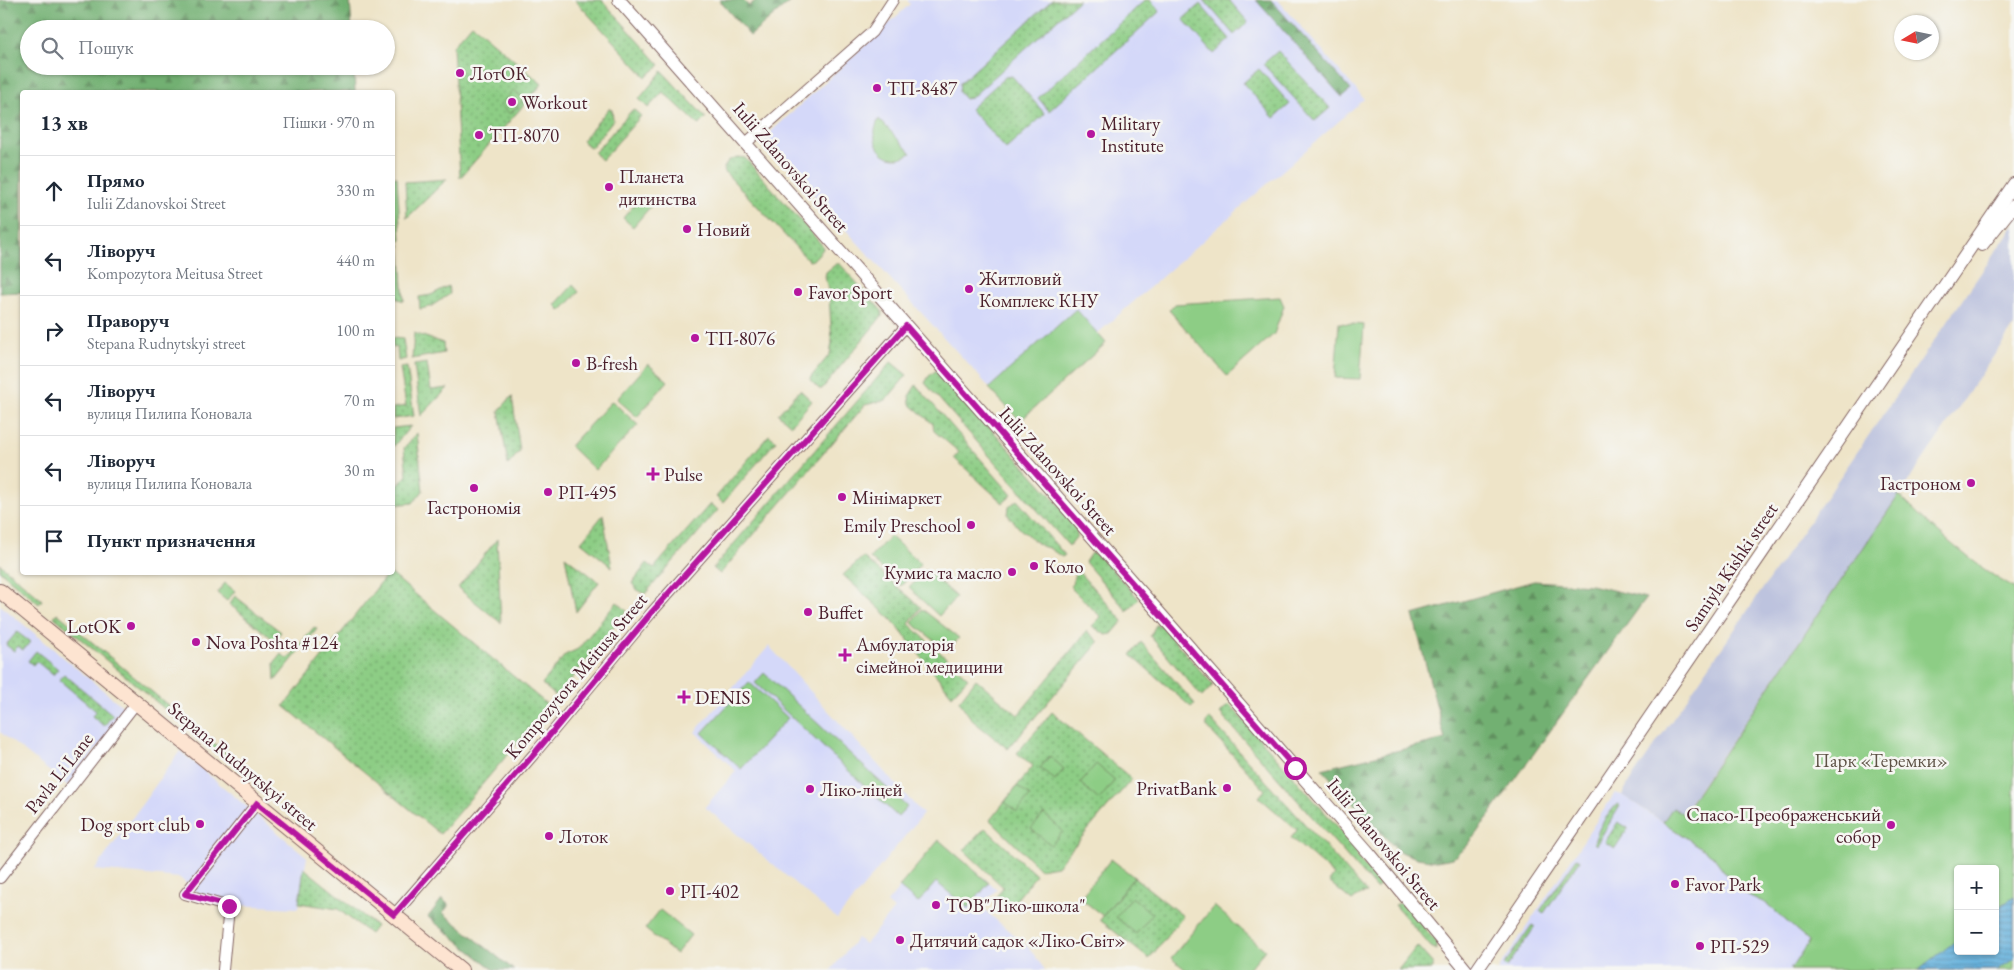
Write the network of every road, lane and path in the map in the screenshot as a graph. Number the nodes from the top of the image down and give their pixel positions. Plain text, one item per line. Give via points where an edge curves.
1 (619, 0) edge
2 (893, 0) edge
3 (746, 143) junction
4 (2014, 184) edge
5 (2014, 205) edge
6 (1941, 293) junction
7 (906, 326) junction
8 (0, 591) edge
9 (137, 702) junction
10 (257, 803) junction
11 (0, 878) edge
12 (394, 915) junction
13 (223, 970) edge
14 (461, 970) edge
15 (1466, 970) edge
16 (1477, 970) edge

1 - 3 street, Iulii Zdanovskoi Street
2 - 3 street via 872,32
3 - 7 street, Iulii Zdanovskoi Street
4 - 6 street, Samiyla Kishki street
5 - 6 street
6 - 16 street, Samiyla Kishki street
7 - 12 street, Kompozytora Meitusa Street via 652,612
7 - 15 street, Iulii Zdanovskoi Street via 1370,854
8 - 9 main road, Stepana Rudnytskyi street
9 - 10 main road, Stepana Rudnytskyi street
9 - 11 street, Pavla Li Lane
10 - 12 main road, Stepana Rudnytskyi street
10 - 13 street via 185,894 229,906
12 - 14 main road, Stepana Rudnytskyi street

